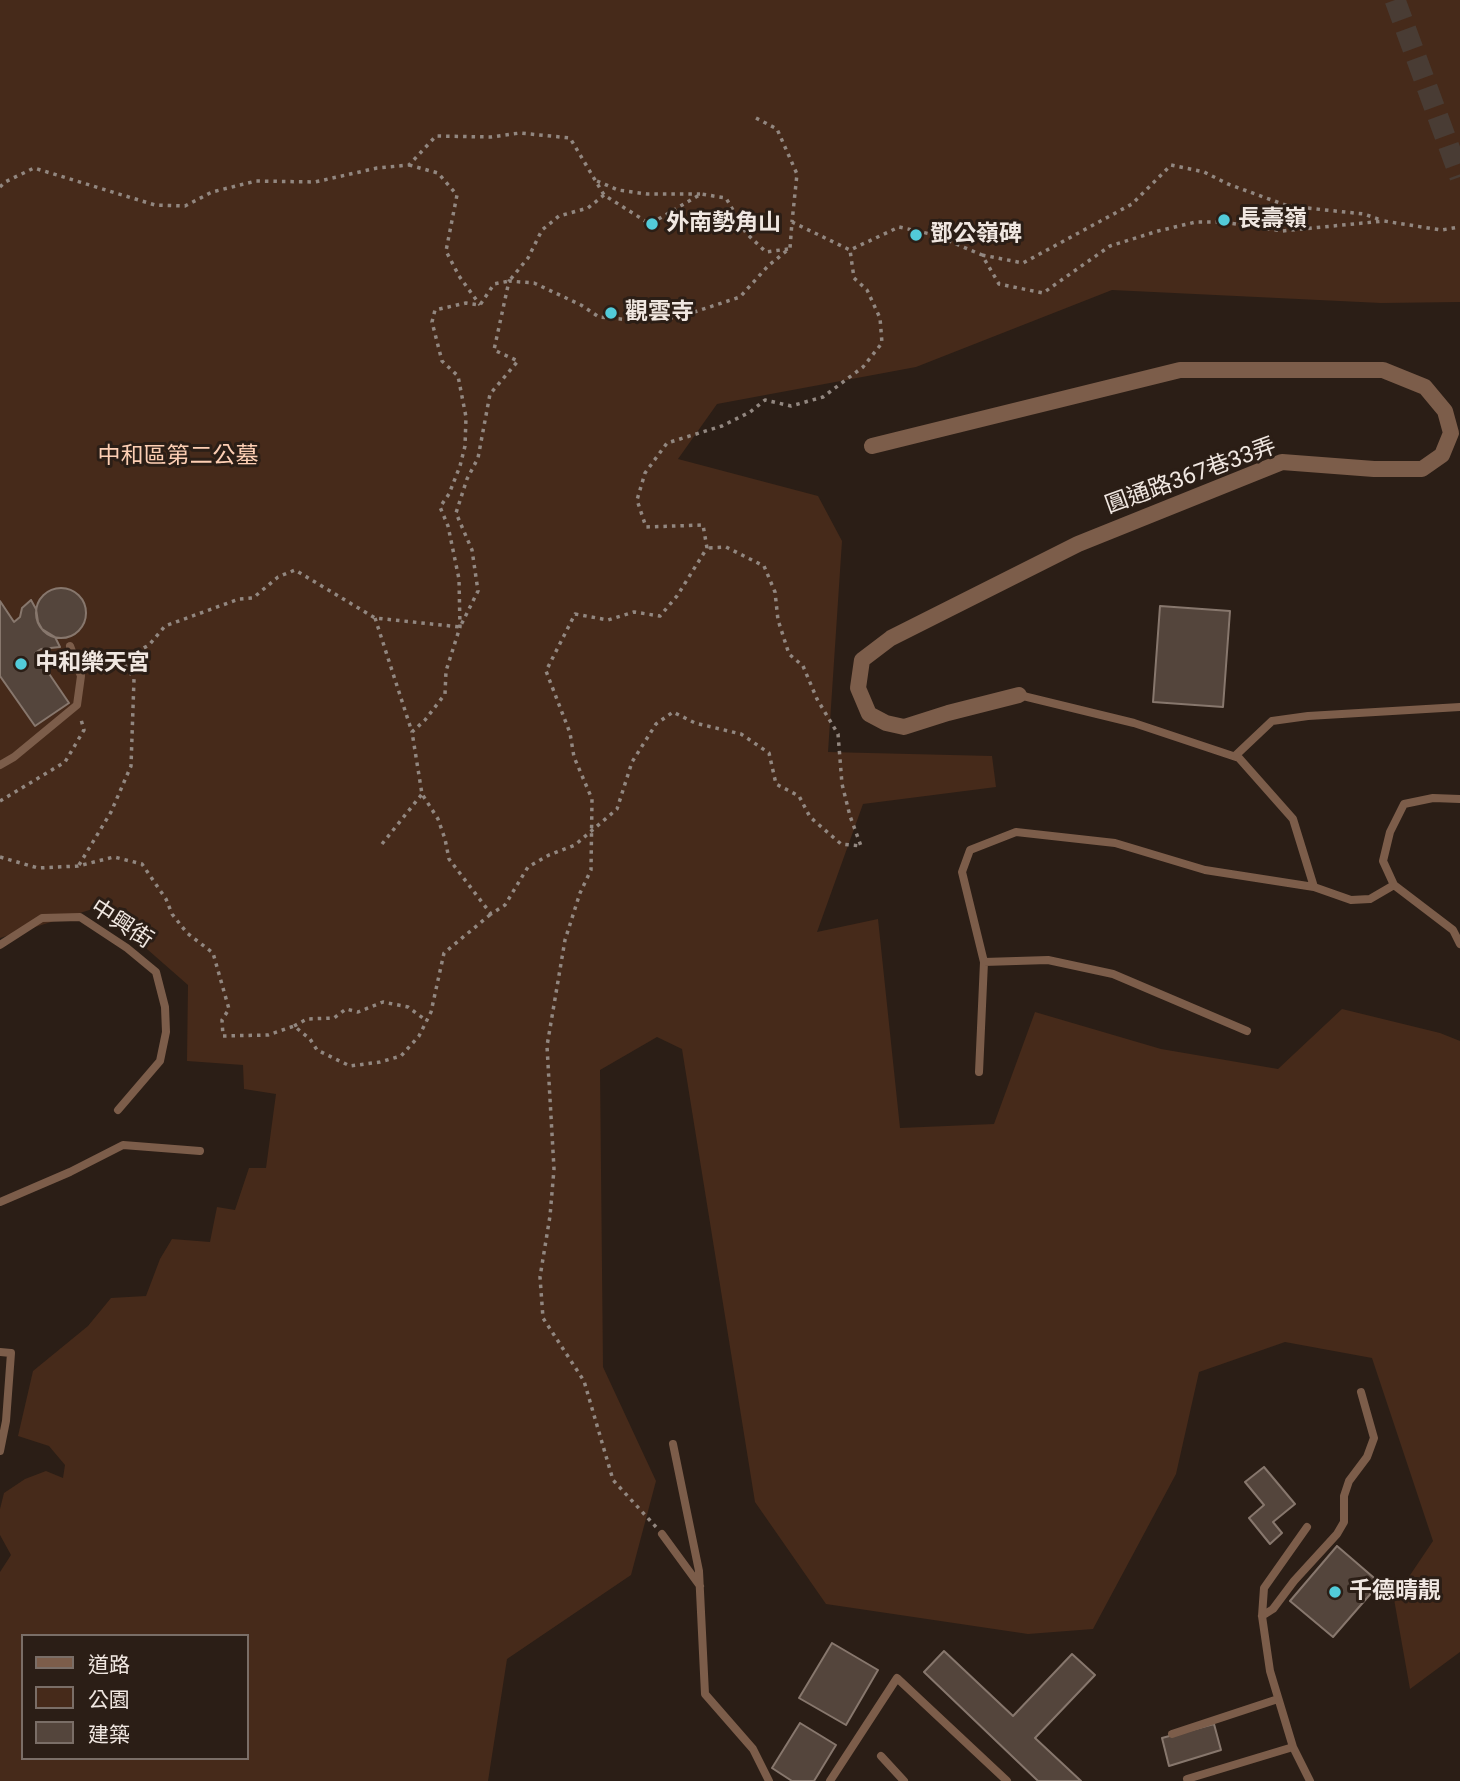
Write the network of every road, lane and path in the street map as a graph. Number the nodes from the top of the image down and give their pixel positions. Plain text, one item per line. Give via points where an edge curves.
1 (756, 118) dead end
2 (409, 165) junction
3 (595, 180) junction
4 (0, 187) edge
5 (701, 194) junction
6 (604, 195) junction
7 (1384, 221) junction
8 (792, 222) junction
9 (1460, 227) edge
10 (790, 248) junction
11 (850, 250) junction
12 (982, 255) junction
13 (509, 281) junction
14 (480, 305) junction
15 (872, 446) dead end
16 (707, 548) junction
17 (375, 618) junction
18 (460, 627) junction
19 (70, 646) dead end
20 (122, 660) junction
21 (81, 676) junction
22 (1019, 695) joint
23 (77, 705) junction
24 (1460, 707) edge
25 (412, 732) junction
26 (1235, 756) junction
27 (0, 765) edge
28 (422, 794) junction
29 (1460, 799) edge
30 (0, 801) edge
31 (591, 829) junction
32 (382, 844) dead end
33 (0, 856) edge
34 (78, 866) junction
35 (1394, 885) junction
36 (1314, 887) junction
37 (491, 914) junction
38 (1460, 944) edge
39 (0, 945) edge
40 (984, 962) junction
41 (426, 1021) junction
42 (294, 1026) junction
43 (1247, 1031) dead end
44 (979, 1072) dead end
45 (118, 1110) dead end
46 (200, 1151) dead end
47 (0, 1202) edge
48 (0, 1352) edge
49 (1362, 1392) dead end
50 (673, 1444) dead end
51 (0, 1451) edge
52 (1307, 1527) dead end
53 (662, 1534) joint
54 (700, 1586) junction
55 (1262, 1616) junction
56 (1278, 1699) junction
57 (1172, 1734) dead end
58 (1293, 1747) junction
59 (881, 1756) dead end
60 (1187, 1779) dead end
61 (769, 1781) edge
62 (830, 1781) edge
63 (904, 1781) edge
64 (1007, 1781) edge
65 (1310, 1781) edge

1 - 8 path via 777,129 797,174
2 - 3 path via 436,136 520,133 570,138
2 - 4 path via 315,182 256,181 212,192 185,206 155,205 34,168
2 - 14 path via 438,173 457,195 446,251
3 - 5 path via 618,190
3 - 6 path
5 - 6 path via 650,224
5 - 10 path via 726,198 746,233 766,252
6 - 13 path via 588,208 559,216 542,230
7 - 9 path via 1441,230
7 - 12 path via 1282,231 1196,222 1110,246 1043,293 999,284
7 - 12 path via 1364,214 1288,206 1204,172 1171,165 1132,204 1023,263
8 - 10 path
8 - 11 path
10 - 13 path via 740,297 679,317 641,321 599,317 534,283
11 - 12 path via 899,227 935,235
11 - 16 path via 854,278 867,290 880,318 882,343 863,367 823,397 791,406 765,400 722,426 667,443 645,473 637,500 646,527 703,525
13 - 14 path via 494,284
13 - 18 path via 494,350 518,361 490,394 478,458 456,513 472,550 478,591
14 - 18 path via 466,303 436,310 432,322 442,361 458,376 466,417 460,466 440,507 459,579
15 - 22 street, 圓通路367巷33弄 via 1180,370 1383,370 1425,387 1444,411 1451,433 1442,455 1422,469 1282,462 1078,544 891,638 862,660 858,688 869,714 904,727
16 - 31 path via 660,616 634,611 608,620 575,614 546,671 592,799
16 - 31 path via 726,547 764,566 789,654 803,666 838,734 842,784 861,846 841,844 810,817 799,796 776,784 769,753 741,734 695,723 673,712 656,724 632,761 617,809
17 - 18 path
17 - 20 path via 295,570 278,577 253,598 165,626 149,645
17 - 25 path
18 - 25 path via 446,671 445,694
19 - 21 lane
20 - 21 path
20 - 34 path via 134,679 131,766 111,812
21 - 23 lane
22 - 26 lane, 圓通路367巷33弄 via 1134,723
23 - 27 lane
23 - 30 path via 84,730 65,762
24 - 26 lane via 1272,721
25 - 28 path
26 - 36 lane, 圓通路367巷33弄 via 1293,819
28 - 32 path
28 - 37 path via 438,819 449,859
29 - 35 lane via 1404,804 1383,861
31 - 37 path via 575,845 528,867 505,905
31 - 53 path via 591,870 565,940 547,1046 554,1169 540,1277 543,1318 584,1381 613,1480
33 - 34 path via 38,868
34 - 42 path via 114,857 142,864 187,933 213,953 229,1009 222,1020 223,1036 268,1035
35 - 36 lane via 1370,899 1351,900
35 - 38 lane via 1453,930
36 - 40 lane via 1205,870 1115,843 1016,832 970,850 962,872
37 - 41 path via 444,953
39 - 45 lane, 中興街 via 42,918 80,917 156,972 165,1007 160,1061
40 - 43 lane via 1048,960 1113,974
40 - 44 lane
41 - 42 path via 408,1007 383,1002
41 - 42 path via 401,1055 350,1066 317,1050
46 - 47 lane via 122,1145
48 - 51 lane via 11,1353
49 - 55 lane via 1374,1438 1349,1481 1344,1522 1273,1609
50 - 54 lane
52 - 55 lane via 1264,1588
53 - 54 lane
54 - 61 lane via 705,1694 753,1749
55 - 56 lane
56 - 57 lane
56 - 58 lane
58 - 60 lane
58 - 65 lane
59 - 63 lane
62 - 64 lane via 897,1678

